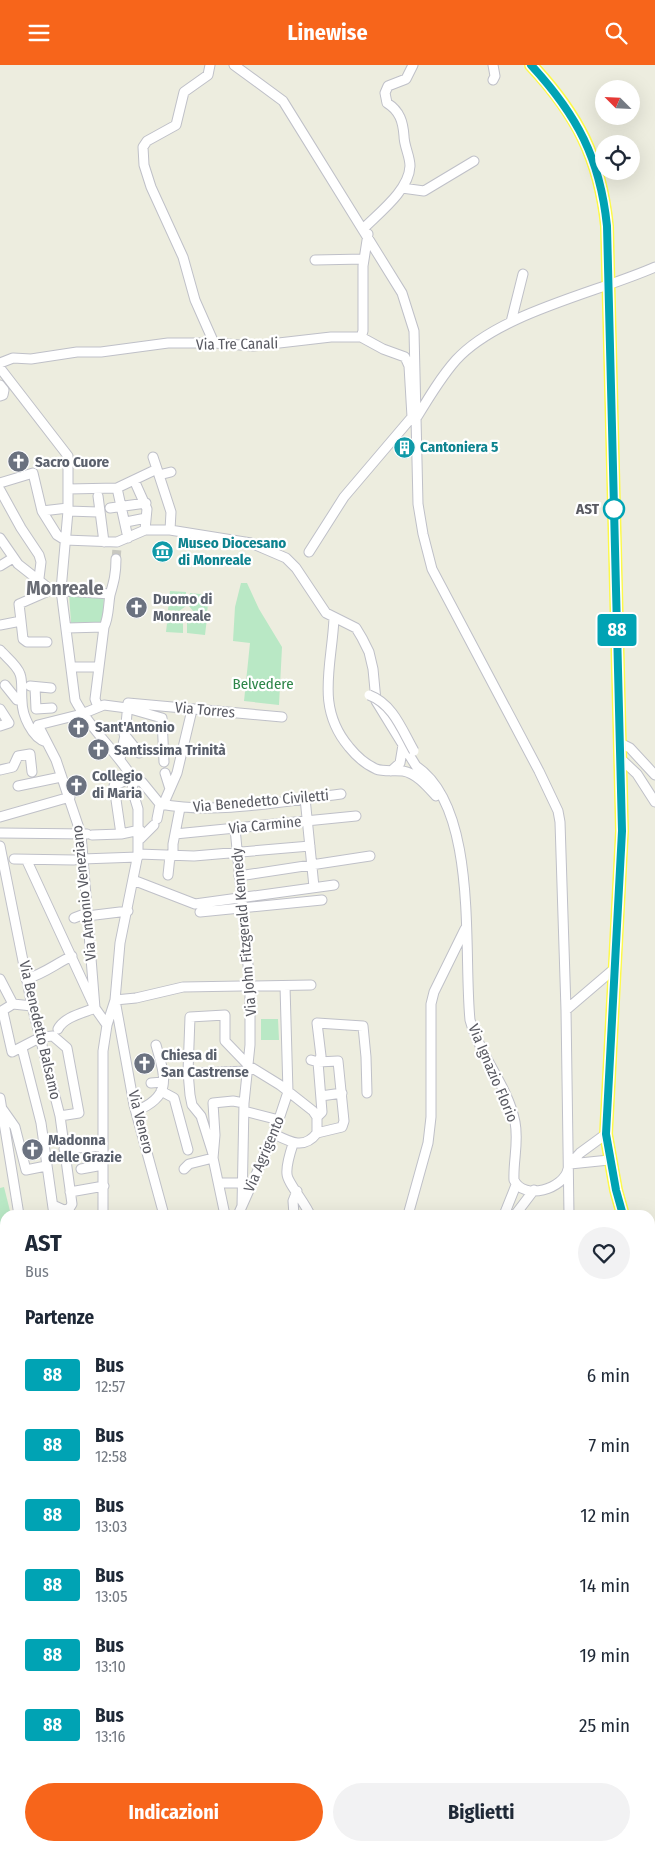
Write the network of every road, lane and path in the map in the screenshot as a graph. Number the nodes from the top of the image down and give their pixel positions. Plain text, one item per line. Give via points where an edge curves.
1 (210, 65) edge
2 (234, 65) edge
3 (413, 65) edge
4 (493, 65) edge
5 (531, 65) edge
6 (493, 80) dead end
7 (474, 161) dead end
8 (402, 188) junction
9 (366, 231) junction
10 (364, 259) junction
11 (315, 260) dead end
12 (655, 267) edge
13 (523, 274) dead end
14 (609, 285) junction
15 (511, 321) junction
16 (361, 337) junction
17 (214, 343) junction
18 (0, 363) edge
19 (3, 371) edge
20 (0, 385) edge
21 (0, 396) edge
22 (415, 417) junction
23 (153, 457) dead end
24 (158, 472) junction
25 (171, 472) dead end
26 (134, 480) junction
27 (0, 483) edge
28 (117, 488) junction
29 (68, 489) junction
30 (0, 490) edge
31 (98, 492) junction
32 (146, 503) junction
33 (110, 508) dead end
34 (123, 508) junction
35 (68, 509) junction
36 (42, 511) junction
37 (98, 512) junction
38 (146, 518) junction
39 (126, 522) junction
40 (146, 530) junction
41 (170, 530) junction
42 (0, 538) edge
43 (128, 538) junction
44 (65, 540) junction
45 (104, 542) junction
46 (309, 552) dead end
47 (13, 558) junction
48 (116, 559) tunnel mouth
49 (0, 566) edge
50 (39, 578) junction
51 (51, 590) junction
52 (61, 590) junction
53 (110, 594) junction
54 (334, 618) junction
55 (21, 621) junction
56 (0, 625) edge
57 (104, 627) junction
58 (67, 628) junction
59 (46, 642) dead end
60 (0, 650) edge
61 (71, 667) junction
62 (99, 667) junction
63 (5, 685) dead end
64 (22, 685) junction
65 (35, 687) junction
66 (51, 688) dead end
67 (369, 695) dead end
68 (22, 700) junction
69 (127, 705) junction
70 (98, 707) junction
71 (52, 708) dead end
72 (0, 709) edge
73 (82, 714) junction
74 (191, 714) dead end
75 (282, 717) dead end
76 (5, 724) edge
77 (122, 733) junction
78 (47, 742) junction
79 (620, 743) junction
80 (403, 745) junction
81 (139, 753) dead end
82 (120, 759) junction
83 (621, 759) junction
84 (164, 762) dead end
85 (0, 769) edge
86 (392, 771) junction
87 (654, 772) edge
88 (32, 773) dead end
89 (165, 773) dead end
90 (426, 773) junction
91 (637, 774) junction
92 (62, 777) junction
93 (133, 778) junction
94 (621, 781) junction
95 (18, 786) dead end
96 (170, 789) junction
97 (341, 794) dead end
98 (70, 797) junction
99 (305, 798) junction
100 (655, 802) edge
101 (162, 804) junction
102 (446, 805) junction
103 (180, 808) junction
104 (356, 816) dead end
105 (0, 817) edge
106 (307, 821) junction
107 (235, 828) junction
108 (0, 833) edge
109 (87, 834) junction
110 (175, 834) junction
111 (121, 835) junction
112 (140, 835) junction
113 (0, 846) edge
114 (310, 846) junction
115 (238, 854) junction
116 (138, 856) junction
117 (172, 856) junction
118 (370, 856) dead end
119 (14, 859) dead end
120 (78, 860) junction
121 (27, 861) junction
122 (312, 865) junction
123 (2, 868) edge
124 (168, 875) dead end
125 (239, 876) junction
126 (133, 880) junction
127 (334, 885) dead end
128 (314, 887) junction
129 (242, 899) junction
130 (322, 900) dead end
131 (243, 909) junction
132 (128, 911) junction
133 (200, 912) dead end
134 (87, 914) junction
135 (74, 918) dead end
136 (466, 927) junction
137 (72, 956) junction
138 (467, 957) junction
139 (449, 962) junction
140 (614, 969) junction
141 (0, 979) edge
142 (26, 979) junction
143 (311, 985) dead end
144 (250, 986) junction
145 (285, 986) junction
146 (115, 1000) junction
147 (32, 1006) junction
148 (95, 1008) junction
149 (6, 1009) edge
150 (566, 1010) junction
151 (120, 1023) junction
152 (106, 1025) junction
153 (55, 1032) junction
154 (41, 1037) junction
155 (156, 1045) dead end
156 (22, 1048) junction
157 (315, 1061) junction
158 (248, 1069) junction
159 (188, 1072) junction
160 (163, 1082) junction
161 (151, 1083) dead end
162 (288, 1092) junction
163 (342, 1093) junction
164 (366, 1093) dead end
165 (320, 1096) junction
166 (0, 1098) edge
167 (244, 1107) junction
168 (2, 1109) junction
169 (136, 1111) junction
170 (60, 1116) junction
171 (317, 1117) junction
172 (279, 1120) junction
173 (317, 1133) junction
174 (274, 1134) junction
175 (606, 1134) junction
176 (293, 1143) junction
177 (103, 1146) junction
178 (64, 1149) junction
179 (188, 1150) dead end
180 (213, 1156) junction
181 (609, 1160) junction
182 (570, 1164) junction
183 (103, 1165) junction
184 (46, 1166) junction
185 (81, 1169) dead end
186 (184, 1169) dead end
187 (219, 1183) junction
188 (242, 1183) junction
189 (516, 1185) junction
190 (104, 1186) junction
191 (534, 1190) junction
192 (297, 1191) junction
193 (70, 1192) junction
194 (242, 1206) junction
195 (18, 1210) edge
196 (53, 1210) edge
197 (103, 1210) edge
198 (163, 1210) edge
199 (224, 1210) edge
200 (240, 1210) edge
201 (294, 1210) edge
202 (307, 1210) edge
203 (409, 1210) edge
204 (506, 1210) edge
205 (519, 1210) edge
206 (569, 1210) edge
207 (622, 1210) edge

1 - 17 street via 208,75 184,92 176,125 147,141 142,156 151,187 183,257
2 - 9 street via 283,101
3 - 8 street via 406,79 388,86 385,93 387,103 395,108 404,125 410,167
4 - 6 street
5 - 14 main road via 573,116 594,159 604,197
7 - 8 street via 424,191
8 - 9 street
9 - 10 street
9 - 22 street via 396,278 407,304 414,331
10 - 11 street
10 - 16 street
12 - 14 street
13 - 15 street
14 - 15 street
14 - 79 main road
15 - 22 street via 457,359
16 - 17 street, Via Tre Canali via 253,346
16 - 22 street, Via Tre Canali via 405,357
17 - 18 street, Via Tre Canali via 168,343 31,359 13,358
19 - 29 street via 68,456
20 - 21 street via 4,390
22 - 46 street via 344,497
22 - 150 street via 418,504 432,569 558,811
23 - 24 street
24 - 25 street
24 - 26 street
24 - 41 street via 171,512
26 - 28 street
26 - 32 street
27 - 36 street via 33,473
28 - 31 street
28 - 34 street
29 - 31 street
29 - 35 street
30 - 50 street via 39,555
31 - 37 street
32 - 34 street
32 - 38 street
33 - 34 street
34 - 39 street
35 - 36 street
35 - 37 street
35 - 44 street
36 - 44 street via 57,535
37 - 45 street
38 - 39 street
38 - 40 street
39 - 43 street
40 - 41 street
40 - 43 street
41 - 54 street via 250,543 276,552 296,568 326,613
42 - 47 street
43 - 45 street via 117,545
44 - 45 street
44 - 52 street
47 - 49 street
47 - 50 street via 23,569
48 - 53 street via 115,585
50 - 51 street
51 - 52 street
51 - 55 street via 19,604
52 - 53 street
52 - 58 street
53 - 57 street
54 - 80 street, Via Ignazio Florio via 356,628 362,638 373,669 376,701
54 - 86 street via 328,709 336,732 368,765
55 - 56 street
55 - 59 street via 26,642
57 - 58 street
57 - 62 street
58 - 61 street
60 - 64 street via 20,672
61 - 62 street
61 - 73 street via 75,699
62 - 70 street via 95,699
63 - 68 street via 17,700
64 - 65 street
64 - 68 street
65 - 66 street
65 - 71 street via 36,709
67 - 90 street, bridge via 382,700 390,710
68 - 78 street via 26,719 36,736
69 - 70 street
69 - 75 street, Via Torres
69 - 77 street
69 - 84 street via 162,718
70 - 73 street
72 - 76 street
73 - 78 street, Via Antonio Veneziano via 38,725
73 - 82 street
74 - 96 street
77 - 81 street
77 - 82 street
78 - 92 street, Via Antonio Veneziano
79 - 83 main road
79 - 87 street via 630,748
80 - 86 street via 400,763
80 - 90 street, Via Ignazio Florio via 416,766
82 - 93 street
83 - 91 street
83 - 94 main road
85 - 88 street via 13,767 18,756 30,754
86 - 102 street via 409,773
89 - 96 street
90 - 102 street, Via Ignazio Florio
91 - 94 street
91 - 100 street
92 - 95 street
92 - 98 street, Via Antonio Veneziano
93 - 101 street via 142,781
93 - 111 street via 114,786
93 - 112 street
94 - 140 main road via 622,831
96 - 101 street
97 - 99 street, Via Benedetto Civiletti
98 - 105 street
98 - 109 street, Via Antonio Veneziano
99 - 103 street, Via Benedetto Civiletti via 233,807
99 - 106 street
101 - 103 street, Via Benedetto Civiletti
101 - 112 street via 155,822
102 - 136 street, Via Ignazio Florio via 462,866
103 - 110 street
104 - 106 street, Via Carmine
106 - 107 street, Via Carmine
106 - 114 street
107 - 110 street, Via Carmine
107 - 115 street, Via John Fitzgerald Kennedy
108 - 109 street
109 - 111 street
109 - 120 street, Via Antonio Veneziano
110 - 117 street
111 - 112 street
112 - 116 street
113 - 123 street, Via Benedetto Balsamo
114 - 115 street
114 - 122 street
115 - 117 street
115 - 125 street, Via John Fitzgerald Kennedy
116 - 117 street
116 - 120 street
116 - 126 street
117 - 124 street
118 - 122 street
119 - 121 street
120 - 121 street
120 - 134 street, Via Antonio Veneziano
121 - 137 street
122 - 125 street
122 - 128 street
123 - 142 street, Via Benedetto Balsamo
125 - 129 street, Via John Fitzgerald Kennedy
126 - 129 street via 195,904
126 - 132 street
127 - 128 street
128 - 129 street
129 - 131 street, Via John Fitzgerald Kennedy
130 - 131 street
131 - 133 street
131 - 144 street, Via John Fitzgerald Kennedy
132 - 134 street
132 - 146 street via 120,943
134 - 135 street
134 - 148 street, Via Antonio Veneziano
136 - 138 street, Via Ignazio Florio
136 - 139 street
137 - 142 street via 44,973
137 - 148 street
138 - 139 street
138 - 189 street, Via Ignazio Florio via 468,1005 474,1035 516,1125
139 - 203 street via 431,1004 431,1117 428,1143
140 - 150 street
140 - 175 main road
141 - 149 street
142 - 147 street, Via Benedetto Balsamo
143 - 145 street
144 - 145 street
144 - 146 street via 183,987
144 - 158 street, Via John Fitzgerald Kennedy
145 - 162 street, Via Agrigento
146 - 151 street, Via Venero
146 - 152 street
147 - 149 street
147 - 154 street, Via Benedetto Balsamo
148 - 152 street
148 - 153 street via 61,1023
149 - 156 street via 12,1052
150 - 182 street
151 - 152 street
151 - 169 street, Via Venero
152 - 177 street
153 - 154 street
153 - 170 street via 67,1047 79,1113
154 - 156 street
154 - 170 street, Via Benedetto Balsamo
155 - 160 street
156 - 184 street via 41,1123
157 - 163 street via 338,1061
157 - 164 street via 320,1055 317,1023 363,1026
157 - 165 street
158 - 159 street
158 - 159 street via 225,1041 229,1015 190,1017
158 - 162 street
158 - 167 street, Via John Fitzgerald Kennedy
159 - 160 street
159 - 180 street via 192,1105 201,1116
160 - 161 street
160 - 169 street via 153,1104
160 - 179 street via 174,1098
162 - 171 street
162 - 172 street, Via Agrigento
163 - 165 street
163 - 173 street via 342,1127
165 - 171 street via 322,1112
166 - 168 street
167 - 172 street
167 - 180 street via 233,1101 213,1103
167 - 188 street, Via John Fitzgerald Kennedy
168 - 184 street via 14,1127 26,1170
168 - 195 street
169 - 198 street, Via Venero
170 - 178 street, Via Benedetto Balsamo
171 - 173 street
172 - 174 street, Via Agrigento
173 - 176 street via 301,1144
174 - 176 street
174 - 194 street, Via Agrigento
175 - 181 main road
175 - 182 street
176 - 192 street via 286,1173
177 - 178 street
177 - 183 street
178 - 193 street, Via Benedetto Balsamo
180 - 186 street via 189,1164
180 - 187 street
181 - 182 street
181 - 207 main road
182 - 191 street via 560,1181 545,1189
182 - 206 street
183 - 185 street
183 - 190 street
184 - 196 street
187 - 188 street
187 - 199 street
188 - 194 street, Via John Fitzgerald Kennedy
189 - 191 street
189 - 204 street
190 - 193 street
190 - 197 street
191 - 205 street
192 - 201 street
192 - 202 street
193 - 196 street via 72,1204 69,1209
194 - 200 street, Via Agrigento

